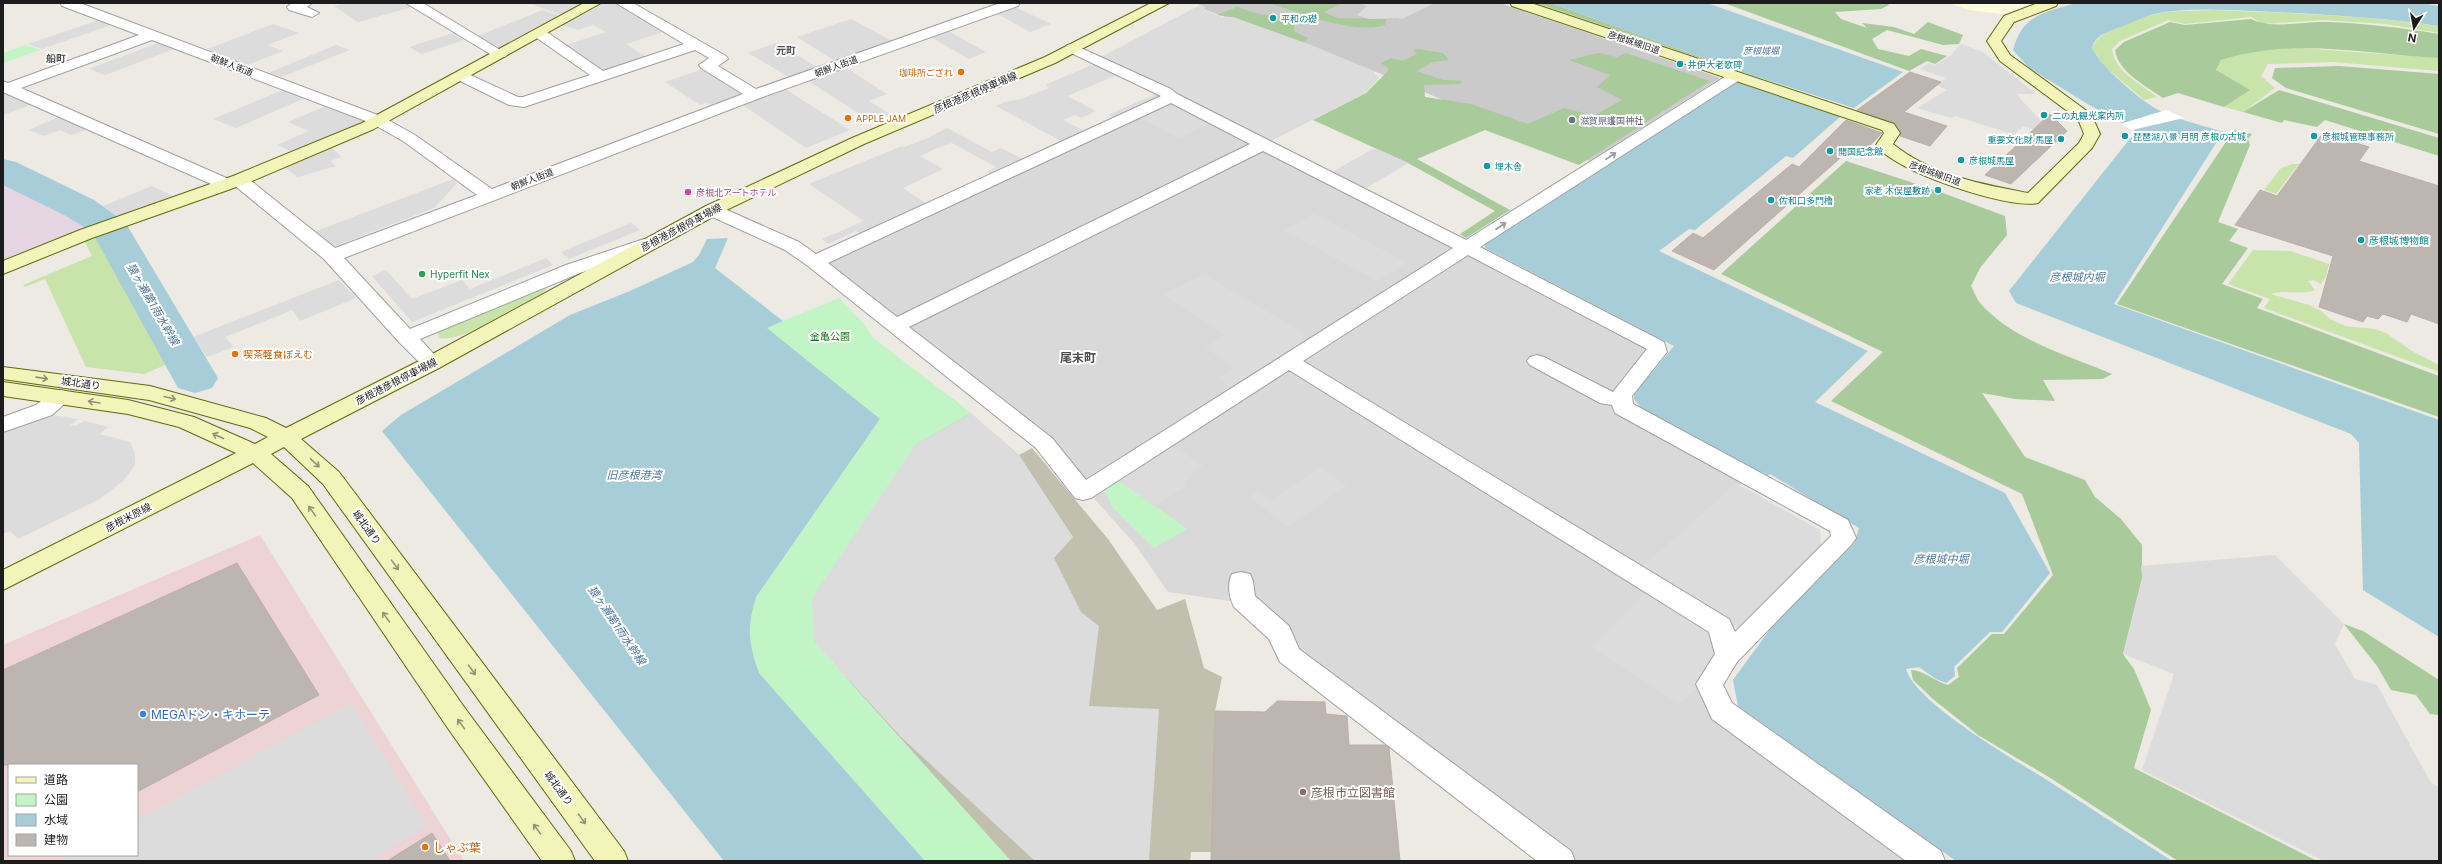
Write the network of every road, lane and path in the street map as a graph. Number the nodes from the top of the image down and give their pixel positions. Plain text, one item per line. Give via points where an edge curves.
1 (67, 3) edge
2 (413, 3) edge
3 (594, 3) edge
4 (623, 3) edge
5 (1013, 3) edge
6 (1162, 3) edge
7 (1517, 3) edge
8 (2051, 3) edge
9 (110, 4) dead end
10 (88, 11) junction
11 (539, 34) junction
12 (152, 35) junction
13 (696, 45) junction
14 (1072, 48) junction
15 (500, 54) junction
16 (462, 76) junction
17 (601, 76) junction
18 (1736, 76) junction
19 (5, 87) edge
20 (755, 95) junction
21 (1171, 98) junction
22 (377, 120) junction
23 (1263, 144) junction
24 (233, 182) junction
25 (490, 195) junction
26 (712, 210) junction
27 (651, 243) junction
28 (1468, 247) junction
29 (332, 256) junction
30 (814, 262) junction
31 (3, 268) edge
32 (895, 326) junction
33 (406, 338) junction
34 (1288, 361) junction
35 (1537, 361) dead end
36 (432, 363) junction
37 (3, 372) edge
38 (3, 390) edge
39 (61, 397) junction
40 (1621, 400) junction
41 (3, 425) edge
42 (286, 437) junction
43 (254, 452) junction
44 (3, 581) edge
45 (1241, 581) dead end
46 (1728, 655) junction
47 (560, 861) edge
48 (613, 861) edge
49 (1560, 861) edge
50 (1930, 861) edge

1 - 10 street, 朝鮮人街道
2 - 15 street via 454,30
3 - 11 main road
4 - 13 street
5 - 20 street, 朝鮮人街道
6 - 14 main road, 彦根港彦根停車場線
7 - 18 main road, 彦根城線旧道
8 - 18 main road, 彦根城線旧道 via 2008,19 1994,41 2005,58 2085,117 2092,134 2086,145 2032,199 1974,187 1907,163 1884,145 1892,133 1888,127
9 - 10 street
10 - 12 street, 朝鮮人街道
11 - 15 main road
11 - 17 street
12 - 19 street
12 - 22 street, 朝鮮人街道
13 - 17 street
13 - 20 street via 721,59 706,64
14 - 21 street via 1166,92
14 - 26 main road, 彦根港彦根停車場線 via 1050,60 800,167
15 - 16 main road
16 - 17 street via 515,102 524,102
16 - 22 main road
28 -> 18 street
19 - 24 street
20 - 25 street, 朝鮮人街道
21 - 23 street
21 - 30 street
22 - 24 main road
22 - 25 street, 朝鮮人街道 via 409,138
23 - 28 street
23 - 32 street
24 - 29 street via 301,228
24 - 31 main road via 118,222
25 - 29 street
26 - 27 main road, 彦根港彦根停車場線
26 - 30 street via 792,246
27 - 33 street via 573,269
27 - 36 main road, 彦根港彦根停車場線
28 - 34 street
28 - 40 street via 1657,346 1657,352 1621,395
29 - 33 street
30 - 32 street
32 - 34 street via 1044,444 1083,492
33 - 36 street
34 - 46 street via 1720,626
35 - 40 street via 1608,398
36 - 42 main road, 彦根港彦根停車場線
37 -> 42 main road, 城北通り via 150,393 258,423
38 - 39 main road, 城北通り
39 - 41 street via 44,410
43 -> 39 main road, 城北通り via 186,422 128,407
40 - 46 street via 1623,408 1840,526 1844,538
42 - 43 main road, 彦根港彦根停車場線
42 -> 48 main road, 城北通り via 331,478
43 - 44 main road, 彦根米原線
47 -> 43 main road, 城北通り via 300,492
45 - 49 street via 1243,600 1280,633 1289,656
46 - 50 street via 1709,684 1722,711

